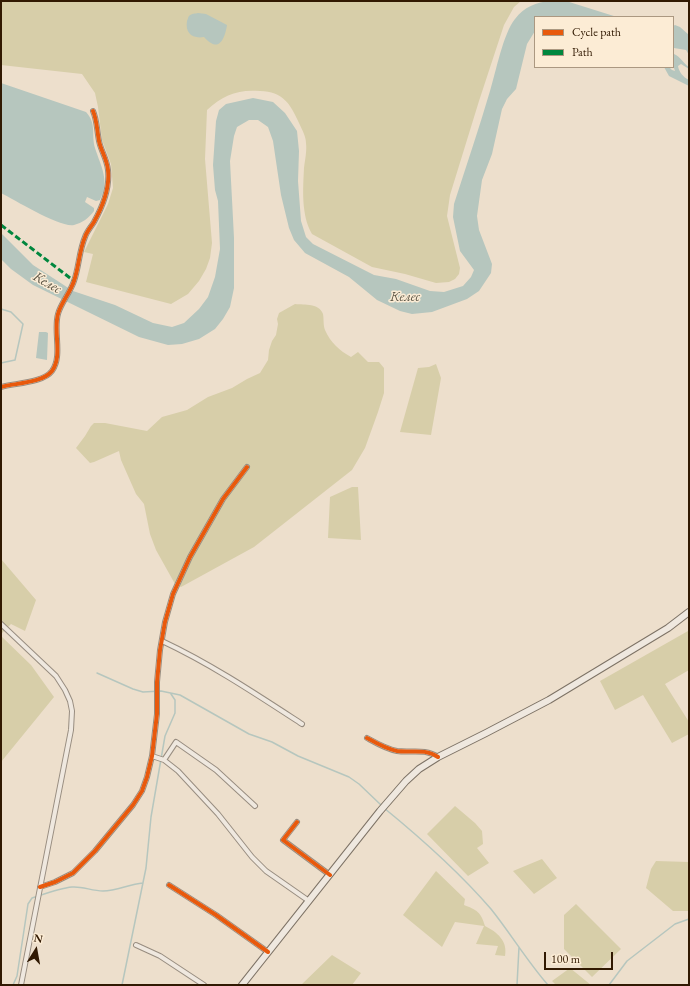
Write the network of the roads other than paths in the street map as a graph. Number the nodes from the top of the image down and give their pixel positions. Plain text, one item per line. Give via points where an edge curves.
1 (93, 111) dead end
2 (1, 387) edge
3 (247, 467) dead end
4 (689, 612) edge
5 (1, 624) edge
6 (162, 641) junction
7 (302, 724) dead end
8 (367, 738) dead end
9 (152, 756) junction
10 (438, 757) junction
11 (164, 760) junction
12 (255, 806) dead end
13 (297, 822) dead end
14 (330, 875) junction
15 (169, 885) dead end
16 (40, 887) junction
17 (308, 902) junction
18 (136, 945) dead end
19 (268, 952) junction
20 (21, 985) edge
21 (204, 985) edge
22 (242, 985) edge

1 - 2 street via 108,169 108,182 101,206 80,248 74,281 57,319 57,359 47,375
3 - 6 street via 223,499 190,557 174,594
4 - 10 main road via 668,628 548,700
5 - 16 street via 56,676 65,690 72,711 71,730
6 - 7 street via 186,652
6 - 9 street
8 - 10 street via 397,751 427,752
9 - 11 street
9 - 16 street via 142,791 95,851 73,872
10 - 14 main road via 415,773 386,804
11 - 12 street via 176,742 216,770
11 - 17 street via 178,771 218,814 266,871
13 - 14 street via 283,840
14 - 17 main road
15 - 19 street via 216,914
16 - 20 street
17 - 19 main road
18 - 21 street via 160,956
19 - 22 main road

